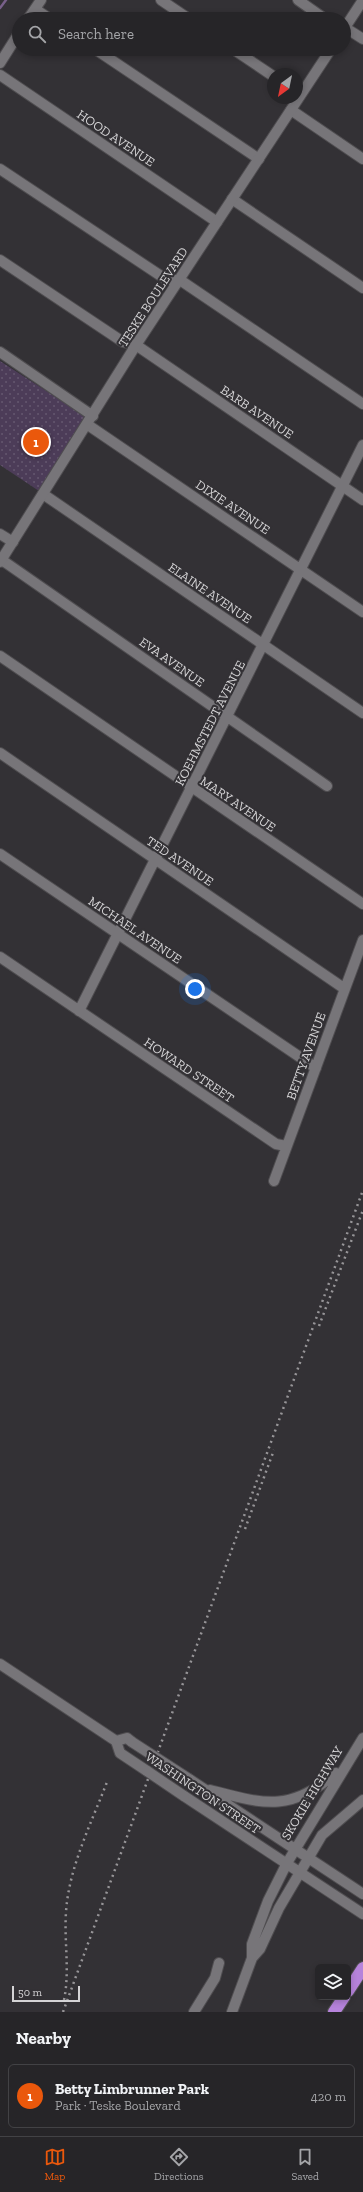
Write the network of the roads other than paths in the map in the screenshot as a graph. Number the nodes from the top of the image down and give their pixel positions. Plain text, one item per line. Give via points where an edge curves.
1 (161, 0) edge
2 (298, 0) edge
3 (363, 0) edge
4 (38, 4) edge
5 (44, 12) edge
6 (179, 12) edge
7 (315, 12) edge
8 (351, 17) edge
9 (351, 31) edge
10 (363, 39) edge
11 (12, 44) edge
12 (105, 56) edge
13 (243, 56) edge
14 (325, 56) edge
15 (0, 63) edge
16 (267, 72) edge
17 (0, 75) edge
18 (303, 87) edge
19 (294, 104) edge
20 (291, 110) junction
21 (258, 159) junction
22 (363, 159) edge
23 (0, 168) edge
24 (232, 199) junction
25 (217, 222) junction
26 (0, 260) edge
27 (180, 280) junction
28 (363, 288) edge
29 (136, 345) junction
30 (0, 352) edge
31 (363, 404) edge
32 (91, 420) junction
33 (363, 445) edge
34 (343, 486) junction
35 (43, 494) junction
36 (363, 500) edge
37 (0, 534) edge
38 (13, 542) junction
39 (1, 561) edge
40 (301, 568) junction
41 (363, 612) edge
42 (263, 645) junction
43 (0, 656) edge
44 (363, 713) edge
45 (228, 716) junction
46 (0, 753) edge
47 (327, 786) dead end
48 (192, 788) junction
49 (0, 854) edge
50 (156, 860) junction
51 (363, 904) edge
52 (118, 934) junction
53 (363, 940) edge
54 (0, 957) edge
55 (345, 990) junction
56 (79, 1011) junction
57 (316, 1068) junction
58 (286, 1146) junction
59 (274, 1181) dead end
60 (0, 1664) edge
61 (363, 1738) edge
62 (116, 1741) junction
63 (344, 1767) junction
64 (202, 1788) junction
65 (363, 1800) edge
66 (295, 1849) junction
67 (308, 1858) junction
68 (286, 1863) junction
69 (300, 1872) junction
70 (363, 1894) edge
71 (362, 1913) edge
72 (252, 1958) junction
73 (219, 1963) dead end
74 (363, 1968) edge
75 (351, 1986) edge
76 (342, 2000) edge
77 (194, 2012) edge
78 (232, 2012) edge
79 (334, 2012) edge

1 - 6 street
2 - 7 street
3 - 8 street
4 - 5 street
9 - 10 street
11 - 15 street
12 - 21 street
13 - 16 street
14 - 18 street, TESKE BOULEVARD
17 - 25 street, HOOD AVENUE
19 - 20 street, TESKE BOULEVARD
20 - 21 street, TESKE BOULEVARD
20 - 22 street
21 - 24 street, TESKE BOULEVARD
23 - 27 street via 167,280
24 - 25 street, TESKE BOULEVARD
24 - 28 street
25 - 27 street, TESKE BOULEVARD
26 - 29 street, BARB AVENUE via 123,342
27 - 29 street, TESKE BOULEVARD
27 - 31 street
29 - 32 street, TESKE BOULEVARD
29 - 34 street, BARB AVENUE
30 - 32 street, DIXIE AVENUE
32 - 35 street, TESKE BOULEVARD
32 - 40 street, DIXIE AVENUE
33 - 34 street, KOEHMSTEDT AVENUE
34 - 36 street, BARB AVENUE
34 - 40 street, KOEHMSTEDT AVENUE
35 - 38 street, TESKE BOULEVARD
35 - 42 street, ELAINE AVENUE
37 - 38 street
38 - 39 street, TESKE BOULEVARD
39 - 45 street, EVA AVENUE
40 - 41 street, DIXIE AVENUE
40 - 42 street, KOEHMSTEDT AVENUE
42 - 44 street, ELAINE AVENUE
42 - 45 street, KOEHMSTEDT AVENUE
43 - 48 street, MARY AVENUE
45 - 47 street, EVA AVENUE
45 - 48 street, KOEHMSTEDT AVENUE
46 - 50 street, TED AVENUE
48 - 50 street, KOEHMSTEDT AVENUE
48 - 51 street, MARY AVENUE
49 - 52 street, MICHAEL AVENUE
50 - 52 street, KOEHMSTEDT AVENUE
50 - 55 street, TED AVENUE
52 - 56 street, KOEHMSTEDT AVENUE
52 - 57 street, MICHAEL AVENUE
53 - 55 street, BETTY AVENUE
54 - 56 street, HOWARD STREET
55 - 57 street, BETTY AVENUE
56 - 58 street, HOWARD STREET via 276,1144
57 - 58 street, BETTY AVENUE
58 - 59 street, BETTY AVENUE
60 - 62 street, WASHINGTON STREET
61 - 63 street, SKOKIE HIGHWAY
62 - 64 street, WASHINGTON STREET, bridge via 127,1738
62 - 68 street, WASHINGTON STREET, bridge via 120,1753
63 - 64 street via 313,1791 280,1803 251,1801
63 - 66 street, SKOKIE HIGHWAY
64 - 66 street, WASHINGTON STREET
65 - 67 street via 322,1835
66 - 67 street, WASHINGTON STREET
66 - 68 street, SKOKIE HIGHWAY
67 - 69 street
67 - 70 street, WASHINGTON STREET
68 - 69 street, WASHINGTON STREET
68 - 72 street, SKOKIE HIGHWAY via 252,1944
69 - 71 street, WASHINGTON STREET
69 - 72 street via 279,1908 260,1949
72 - 78 street
73 - 77 street via 216,1978
74 - 75 highway
76 - 79 highway

